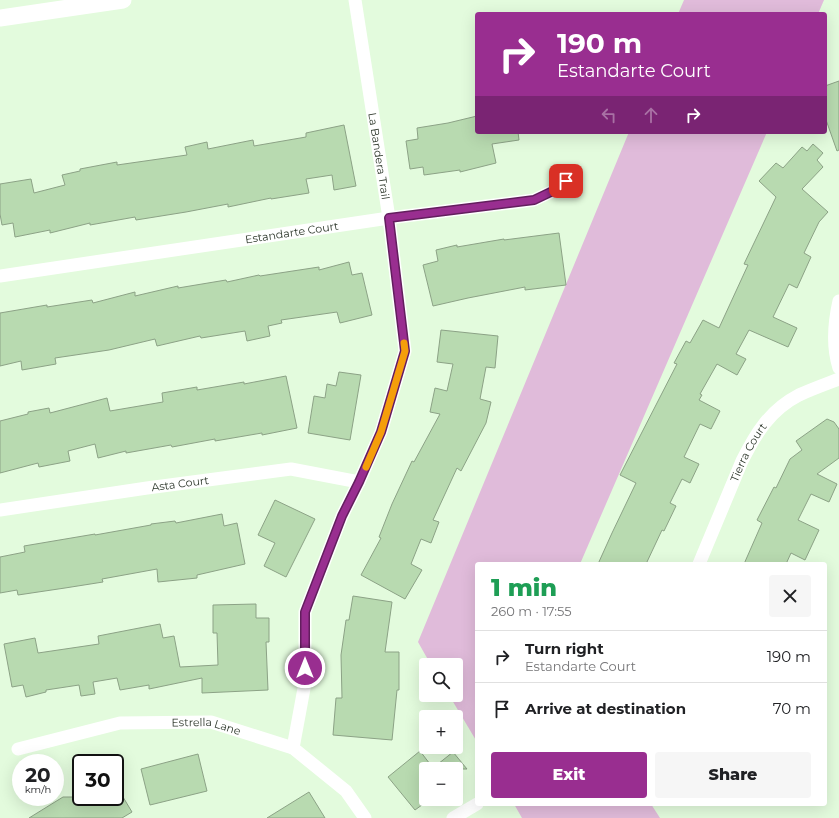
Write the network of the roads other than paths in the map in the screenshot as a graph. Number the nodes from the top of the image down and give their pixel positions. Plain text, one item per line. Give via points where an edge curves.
1 (123, 0) edge
2 (355, 0) edge
3 (0, 18) edge
4 (576, 173) dead end
5 (389, 218) junction
6 (0, 276) edge
7 (839, 300) edge
8 (839, 368) edge
9 (839, 379) edge
10 (359, 482) junction
11 (0, 510) edge
12 (700, 562) edge
13 (293, 748) junction
14 (18, 749) dead end
15 (475, 805) edge
16 (365, 818) edge
17 (453, 818) edge

1 - 3 street
2 - 5 street, La Bandera Trail
4 - 5 street, Estandarte Court via 557,189 534,200
5 - 6 street, Estandarte Court
5 - 10 street, La Bandera Trail via 405,351 381,432
7 - 8 street via 835,352
9 - 12 street, Tierra Court via 787,402 766,421 742,461
10 - 11 street, Asta Court via 291,469
10 - 13 street, La Bandera Trail via 342,516 305,612 305,683
13 - 14 street, Estrella Lane via 211,722 120,723
13 - 16 street, Estrella Lane via 346,791
15 - 17 street

